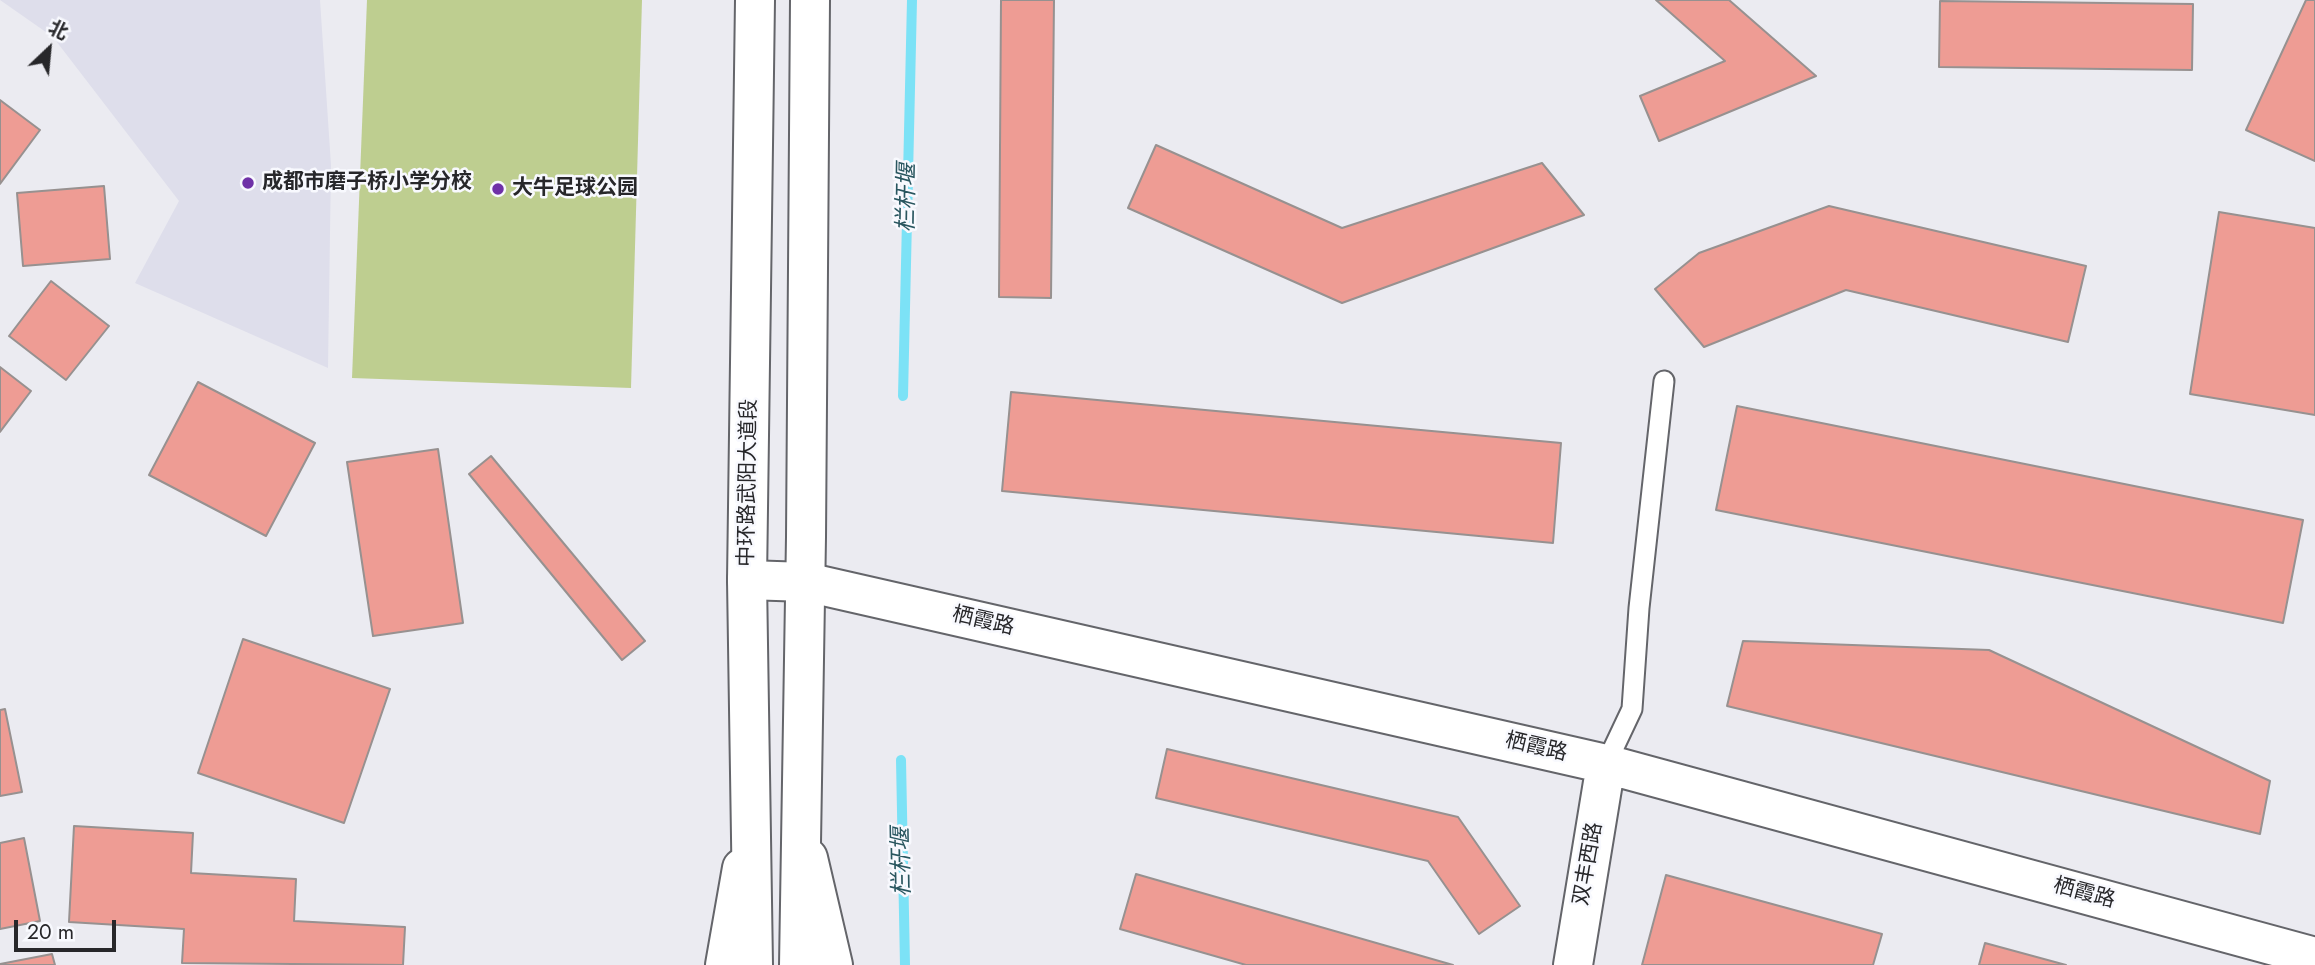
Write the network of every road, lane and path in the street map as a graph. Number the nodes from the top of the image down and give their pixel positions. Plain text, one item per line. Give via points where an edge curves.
1 (755, 0) edge
2 (810, 0) edge
3 (1664, 381) dead end
4 (747, 580) junction
5 (806, 582) junction
6 (1606, 764) junction
7 (751, 821) junction
8 (802, 832) junction
9 (2315, 957) edge
10 (725, 965) edge
11 (752, 965) edge
12 (799, 965) edge
13 (832, 965) edge
14 (1573, 965) edge

1 - 4 main road, 中环路武阳大道段
2 - 5 main road
3 - 6 lane via 1632,709
4 - 5 main road, 栖霞路
4 - 7 main road, 中环路武阳大道段
5 - 6 main road, 栖霞路
5 - 8 main road
6 - 9 main road, 栖霞路
6 - 14 main road, 双丰西路
7 - 10 main road
7 - 11 main road, 中环路武阳大道段
8 - 12 main road
8 - 13 main road

